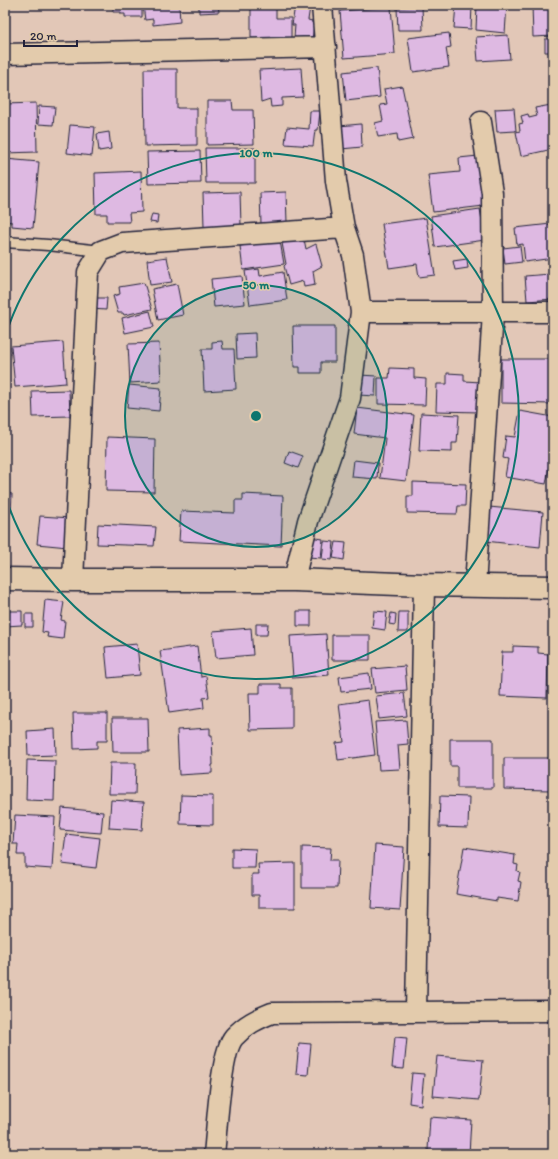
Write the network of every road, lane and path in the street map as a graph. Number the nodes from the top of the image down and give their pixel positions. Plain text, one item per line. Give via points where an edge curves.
1 (322, 5) edge
2 (326, 47) junction
3 (5, 54) edge
4 (481, 122) dead end
5 (344, 228) junction
6 (5, 242) edge
7 (101, 251) junction
8 (361, 312) junction
9 (553, 312) edge
10 (493, 313) junction
11 (5, 579) edge
12 (73, 580) junction
13 (294, 580) junction
14 (424, 586) junction
15 (475, 586) junction
16 (553, 587) edge
17 (416, 1011) junction
18 (553, 1011) edge
19 (214, 1154) edge

1 - 2 street
2 - 3 street
2 - 5 street via 336,180
4 - 10 street via 492,193
5 - 7 street via 122,243
5 - 8 street via 353,255
6 - 7 lane
7 - 12 street via 88,272
8 - 10 street
8 - 13 street via 350,398 308,521
9 - 10 street
10 - 15 street
11 - 12 street
12 - 13 street
13 - 14 street
14 - 15 street
14 - 17 street
15 - 16 street
17 - 18 street
17 - 19 street via 272,1013 250,1022 233,1038 223,1063

